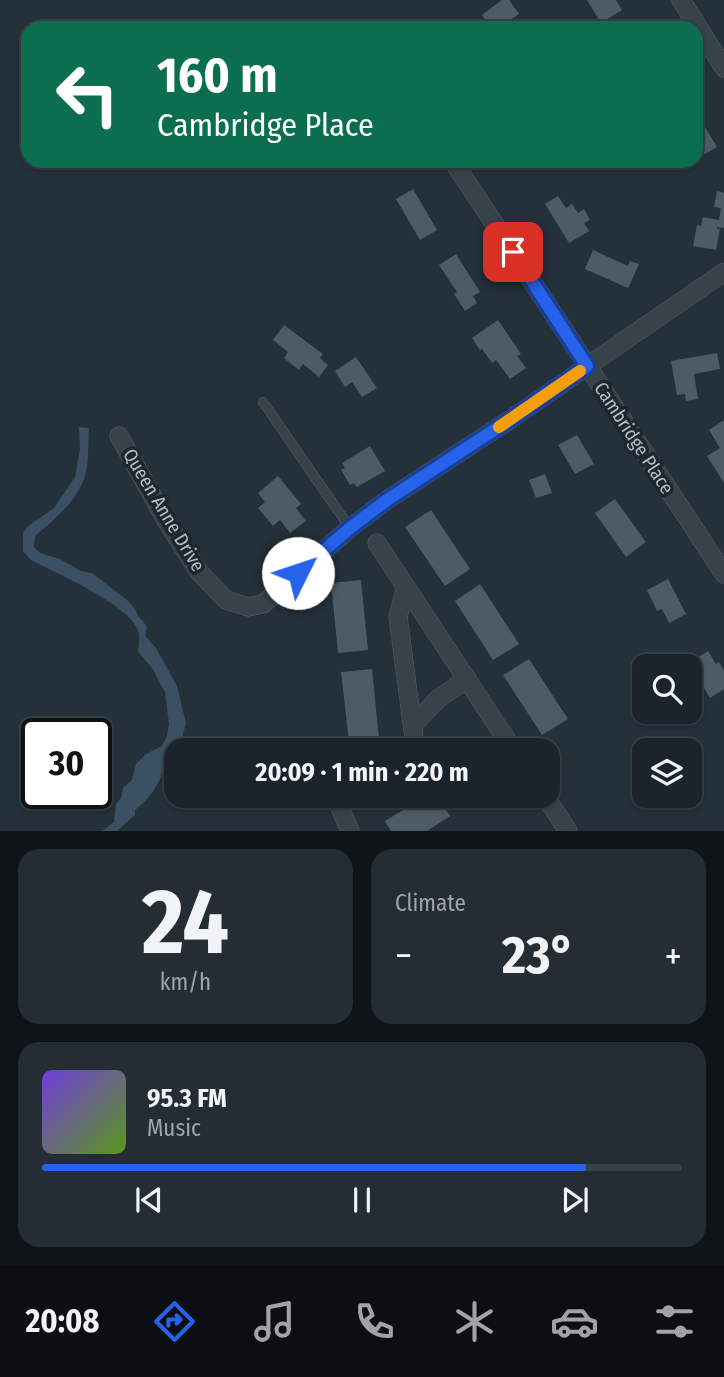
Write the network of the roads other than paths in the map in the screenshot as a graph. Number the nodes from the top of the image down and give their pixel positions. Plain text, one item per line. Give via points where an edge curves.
1 (681, 0) edge
2 (694, 21) edge
3 (703, 35) edge
4 (724, 68) edge
5 (458, 168) edge
6 (724, 272) edge
7 (587, 366) junction
8 (263, 402) dead end
9 (119, 436) dead end
10 (350, 528) junction
11 (377, 543) dead end
12 (724, 575) edge
13 (406, 587) junction
14 (467, 679) junction
15 (413, 725) junction
16 (414, 738) edge
17 (506, 738) edge
18 (346, 808) edge
19 (553, 808) edge
20 (350, 831) edge
21 (568, 831) edge

1 - 2 street
3 - 4 street
5 - 7 street, Cambridge Place
6 - 7 street, Queen Anne Drive
7 - 10 street, Queen Anne Drive
7 - 12 street, Cambridge Place
8 - 10 lane
9 - 10 street, Queen Anne Drive via 199,572 226,600 248,607 263,604
11 - 13 street
13 - 14 street
13 - 15 street via 398,616
14 - 15 street via 438,699
14 - 17 street
15 - 16 street
18 - 20 street
19 - 21 street

